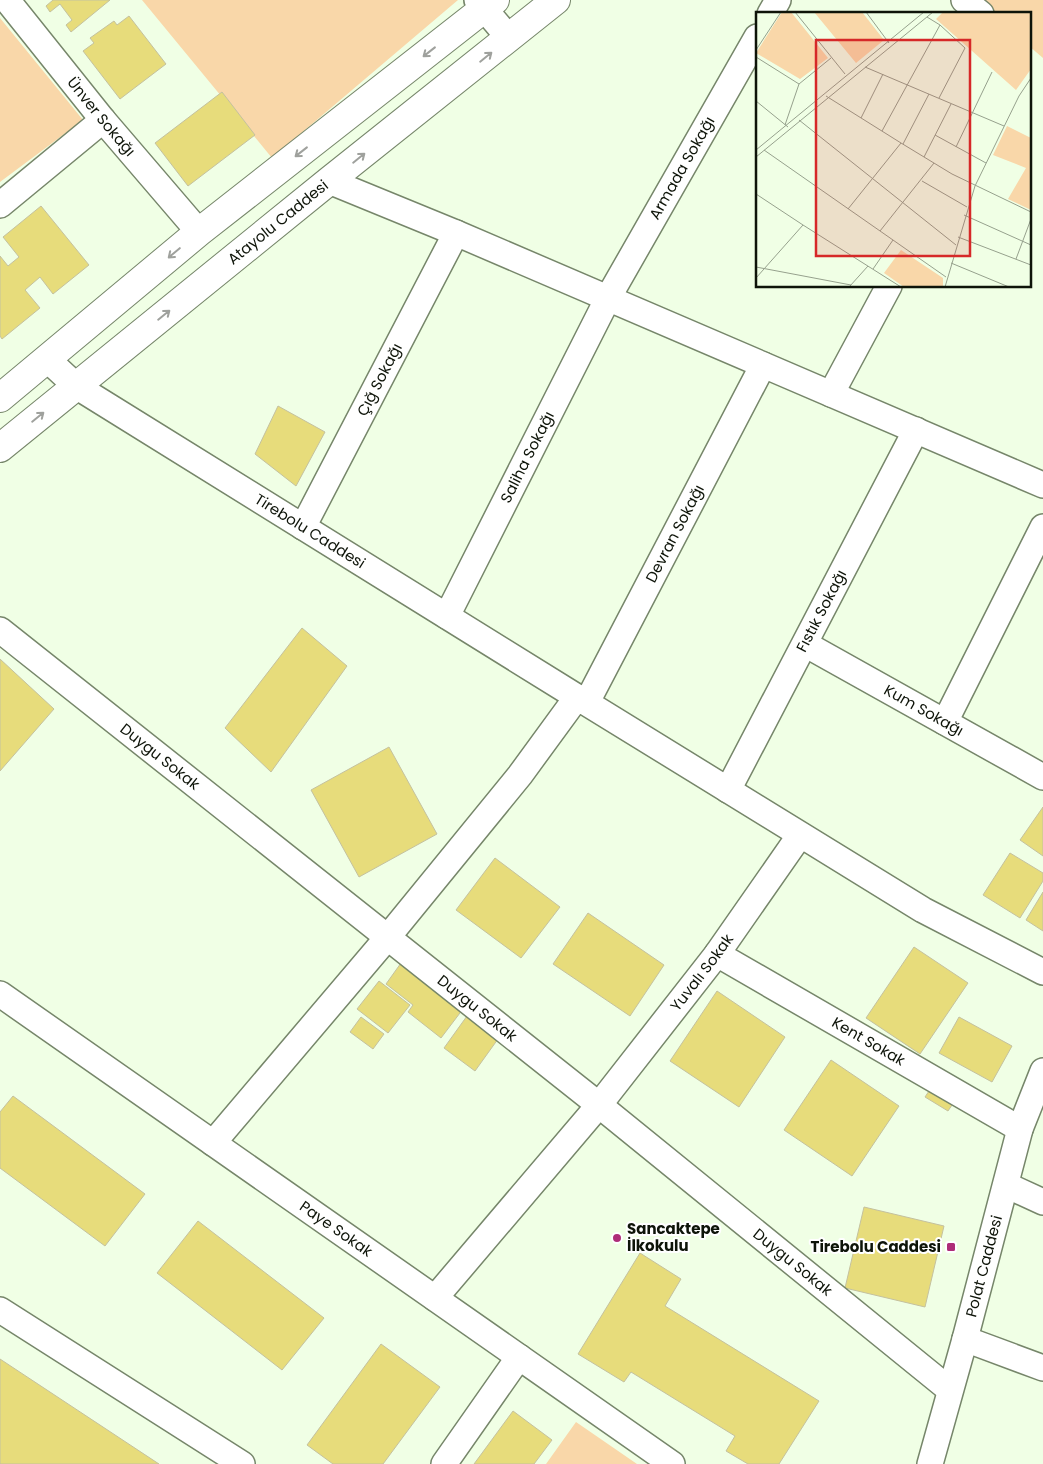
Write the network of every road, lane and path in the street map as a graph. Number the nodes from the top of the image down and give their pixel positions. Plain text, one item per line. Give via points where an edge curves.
1 (7, 0) edge
2 (556, 0) edge
3 (778, 0) edge
4 (964, 0) edge
5 (485, 3) edge
6 (771, 12) edge
7 (979, 12) edge
8 (509, 38) junction
9 (756, 39) edge
10 (103, 120) junction
11 (329, 181) junction
12 (0, 205) edge
13 (199, 232) junction
14 (456, 233) junction
15 (888, 288) edge
16 (608, 298) junction
17 (47, 358) junction
18 (763, 365) junction
19 (76, 386) junction
20 (831, 394) junction
21 (0, 398) edge
22 (916, 430) junction
23 (0, 448) edge
24 (1043, 485) edge
25 (303, 527) junction
26 (1043, 527) edge
27 (447, 616) junction
28 (0, 630) edge
29 (805, 644) junction
30 (582, 699) junction
31 (945, 722) junction
32 (1043, 776) edge
33 (728, 790) junction
34 (800, 835) junction
35 (387, 938) junction
36 (717, 954) junction
37 (1043, 972) edge
38 (0, 994) edge
39 (1043, 1071) edge
40 (598, 1105) junction
41 (1020, 1130) junction
42 (213, 1143) junction
43 (1006, 1185) junction
44 (1043, 1202) edge
45 (435, 1298) junction
46 (0, 1310) edge
47 (965, 1339) junction
48 (520, 1357) junction
49 (1043, 1368) edge
50 (950, 1390) junction
51 (242, 1464) edge
52 (444, 1464) edge
53 (672, 1464) edge
54 (930, 1464) edge

1 - 10 street, Ünver Sokağı
2 - 8 main road, Atayolu Caddesi
3 - 6 street
4 - 7 street
5 - 8 street
5 -> 13 main road
11 -> 8 main road, Atayolu Caddesi
9 - 16 street, Armada Sokağı
10 - 12 street
10 - 13 street, Ünver Sokağı
11 - 14 street
19 -> 11 main road, Atayolu Caddesi
13 -> 17 main road
14 - 16 street
14 - 25 street, Çığ Sokağı
15 - 20 street
16 - 18 street
16 - 27 street, Saliha Sokağı
17 - 19 street, Tirebolu Caddesi
17 - 21 main road
18 - 20 street
18 - 30 street, Devran Sokağı
23 -> 19 main road, Atayolu Caddesi
19 - 25 street, Tirebolu Caddesi
20 - 22 street
22 - 24 street
22 - 29 street, Fıstık Sokağı
25 - 27 street, Tirebolu Caddesi
26 - 31 street
27 - 30 street, Tirebolu Caddesi
28 - 35 street, Duygu Sokak
29 - 31 street, Kum Sokağı
29 - 33 street, Fıstık Sokağı
30 - 33 street, Tirebolu Caddesi
30 - 35 street, Devran Sokağı
31 - 32 street, Kum Sokağı
33 - 34 street, Tirebolu Caddesi
34 - 36 street, Yuvalı Sokak
34 - 37 street, Tirebolu Caddesi via 923,910
35 - 40 street, Duygu Sokak
35 - 42 street, Devran Sokağı
36 - 40 street, Yuvalı Sokak
36 - 41 street, Kent Sokak
38 - 42 street, Paye Sokak
39 - 41 street, Polat Caddesi
40 - 45 street, Yuvalı Sokak
40 - 50 street, Duygu Sokak
41 - 43 street, Polat Caddesi
42 - 45 street, Paye Sokak
43 - 44 street
43 - 47 street, Polat Caddesi
45 - 48 street, Paye Sokak
46 - 51 street
47 - 49 street
47 - 50 street, Polat Caddesi
48 - 52 street
48 - 53 street, Paye Sokak
50 - 54 street, Polat Caddesi

